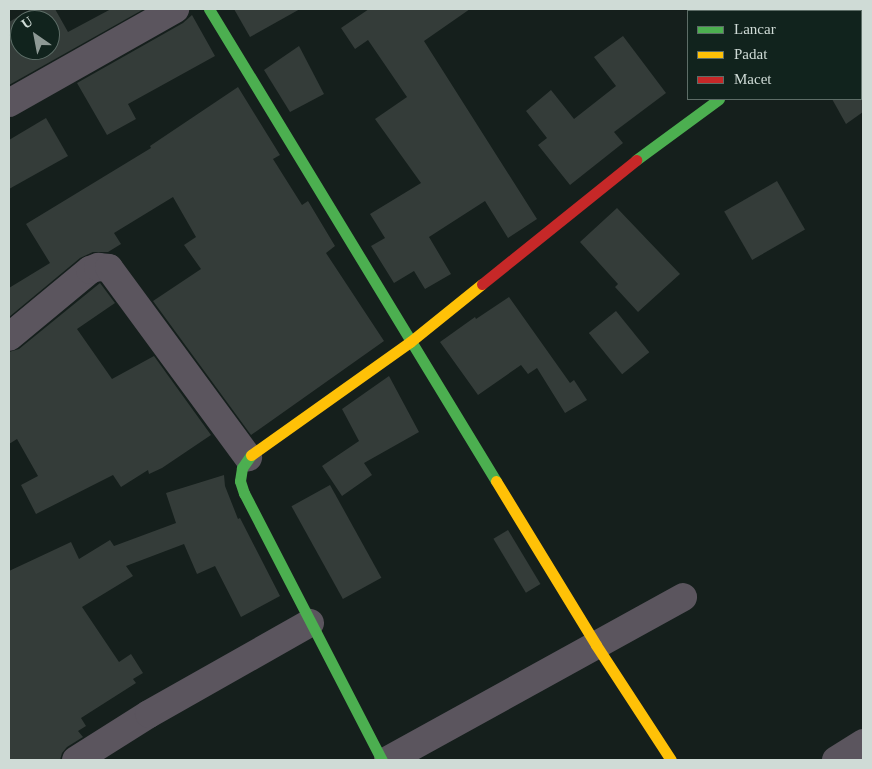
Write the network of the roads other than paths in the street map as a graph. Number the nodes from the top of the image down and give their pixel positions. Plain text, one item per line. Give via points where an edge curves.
1 (176, 9) edge
2 (209, 9) edge
3 (718, 100) edge
4 (9, 102) edge
5 (9, 337) edge
6 (410, 342) junction
7 (248, 456) junction
8 (683, 597) dead end
9 (310, 623) junction
10 (596, 645) junction
11 (863, 742) edge
12 (76, 760) edge
13 (382, 760) edge
14 (388, 760) edge
15 (671, 760) edge
16 (836, 760) edge

1 - 4 street
2 - 6 street
3 - 6 street via 641,156
5 - 7 street via 90,270 109,268
6 - 7 street
6 - 10 street
7 - 9 street via 240,481 244,493
8 - 10 street
9 - 12 street
9 - 13 street
10 - 14 street
10 - 15 street
11 - 16 street

